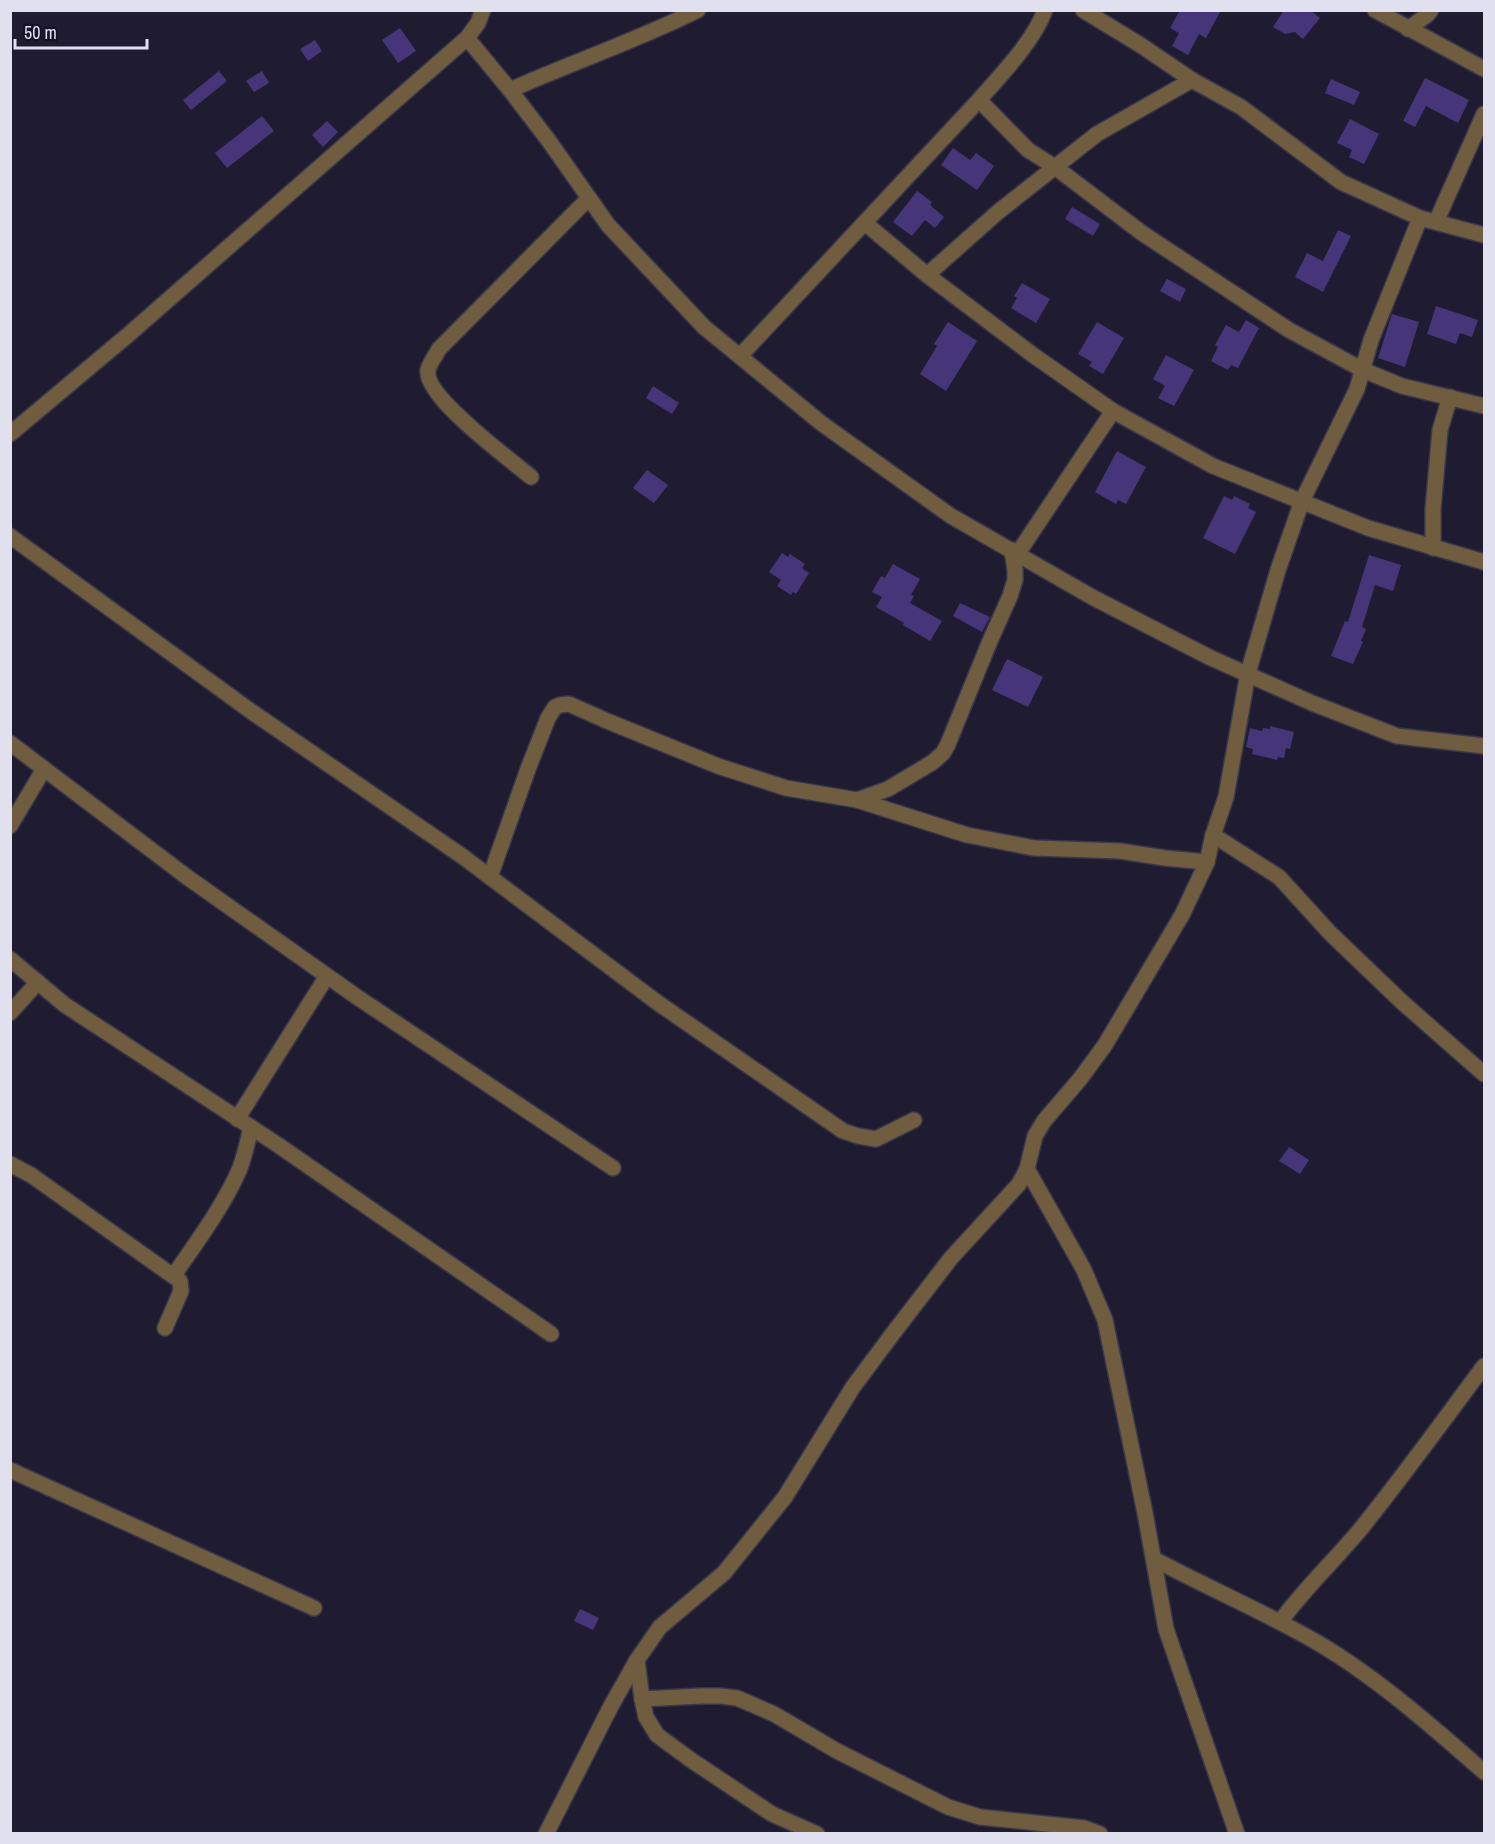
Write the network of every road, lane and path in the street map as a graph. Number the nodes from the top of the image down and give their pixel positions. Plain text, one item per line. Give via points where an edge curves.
1 (483, 10) edge
2 (698, 10) edge
3 (1045, 10) edge
4 (1083, 10) edge
5 (1375, 10) edge
6 (1431, 10) edge
7 (674, 16) edge
8 (1408, 29) junction
9 (467, 38) junction
10 (1485, 69) edge
11 (1192, 80) junction
12 (510, 90) junction
13 (979, 100) junction
14 (1485, 114) edge
15 (1055, 167) junction
16 (589, 198) junction
17 (1420, 219) junction
18 (1436, 222) junction
19 (865, 223) junction
20 (1485, 235) edge
21 (927, 274) junction
22 (740, 356) junction
23 (1363, 370) junction
24 (1450, 398) junction
25 (1485, 406) edge
26 (1113, 411) junction
27 (10, 434) edge
28 (531, 477) dead end
29 (1302, 501) junction
30 (10, 536) edge
31 (1433, 548) junction
32 (1015, 551) junction
33 (1485, 562) edge
34 (1248, 673) junction
35 (10, 743) edge
36 (1485, 746) edge
37 (44, 769) junction
38 (857, 800) junction
39 (10, 826) edge
40 (1213, 836) junction
41 (1208, 862) junction
42 (490, 877) junction
43 (10, 960) edge
44 (327, 976) junction
45 (38, 982) junction
46 (10, 1013) edge
47 (1485, 1074) edge
48 (914, 1120) dead end
49 (244, 1123) junction
50 (10, 1164) edge
51 (613, 1168) dead end
52 (1026, 1169) junction
53 (174, 1275) junction
54 (165, 1328) dead end
55 (551, 1334) dead end
56 (1485, 1366) edge
57 (10, 1470) edge
58 (1154, 1559) junction
59 (314, 1608) dead end
60 (1280, 1622) junction
61 (637, 1660) junction
62 (642, 1699) junction
63 (1485, 1772) edge
64 (546, 1833) edge
65 (817, 1833) edge
66 (1100, 1833) edge
67 (1237, 1833) edge

1 - 9 street
2 - 7 street
3 - 13 street via 1032,35
4 - 11 street
5 - 8 street
6 - 8 street
7 - 12 street
8 - 10 street
9 - 12 street
9 - 27 street via 129,335
11 - 15 street via 1097,134
11 - 17 street via 1241,106 1341,182
12 - 16 street
13 - 15 street via 1028,150
13 - 19 street
14 - 18 street
15 - 21 street
15 - 23 street via 1152,239 1289,330
16 - 22 street via 608,225 704,327
16 - 28 street via 440,349 428,370 430,384 453,412
17 - 18 street
17 - 23 street via 1371,340
18 - 20 street
19 - 21 street
19 - 22 street
21 - 26 street
22 - 32 street via 821,423 951,516
23 - 24 street via 1402,386
23 - 29 street via 1347,412
24 - 25 street
24 - 31 street via 1440,430
26 - 29 street via 1213,466
26 - 32 street
29 - 31 street via 1368,528
29 - 34 street
30 - 42 street via 252,712
31 - 33 street
32 - 34 street via 1092,597
32 - 38 street via 1015,580 1010,596 943,753 888,789
34 - 36 street via 1397,736
34 - 40 street via 1226,797
35 - 37 street
37 - 39 street
37 - 44 street
38 - 41 street via 967,834 1034,848 1120,851
38 - 42 street via 786,788 718,766 569,704 560,705 548,718
40 - 41 street
40 - 47 street via 1279,877 1402,1002
41 - 52 street via 1182,915 1111,1035 1035,1136
42 - 48 street via 658,1004 843,1131 876,1139
43 - 45 street
44 - 49 street
44 - 51 street
45 - 46 street
45 - 49 street via 65,1005
49 - 53 street via 246,1152 239,1170
49 - 55 street
50 - 53 street
52 - 58 street via 1084,1270 1105,1320
52 - 61 street via 1018,1184 951,1257 853,1387 785,1497 724,1573 660,1627
53 - 54 street via 180,1281 181,1291
56 - 60 street via 1383,1502
57 - 59 street
58 - 60 street
58 - 67 street via 1166,1629
60 - 63 street via 1351,1664
61 - 62 street
61 - 64 street
62 - 65 street via 646,1717 657,1735 772,1814
62 - 66 street via 737,1698 948,1807 980,1817

